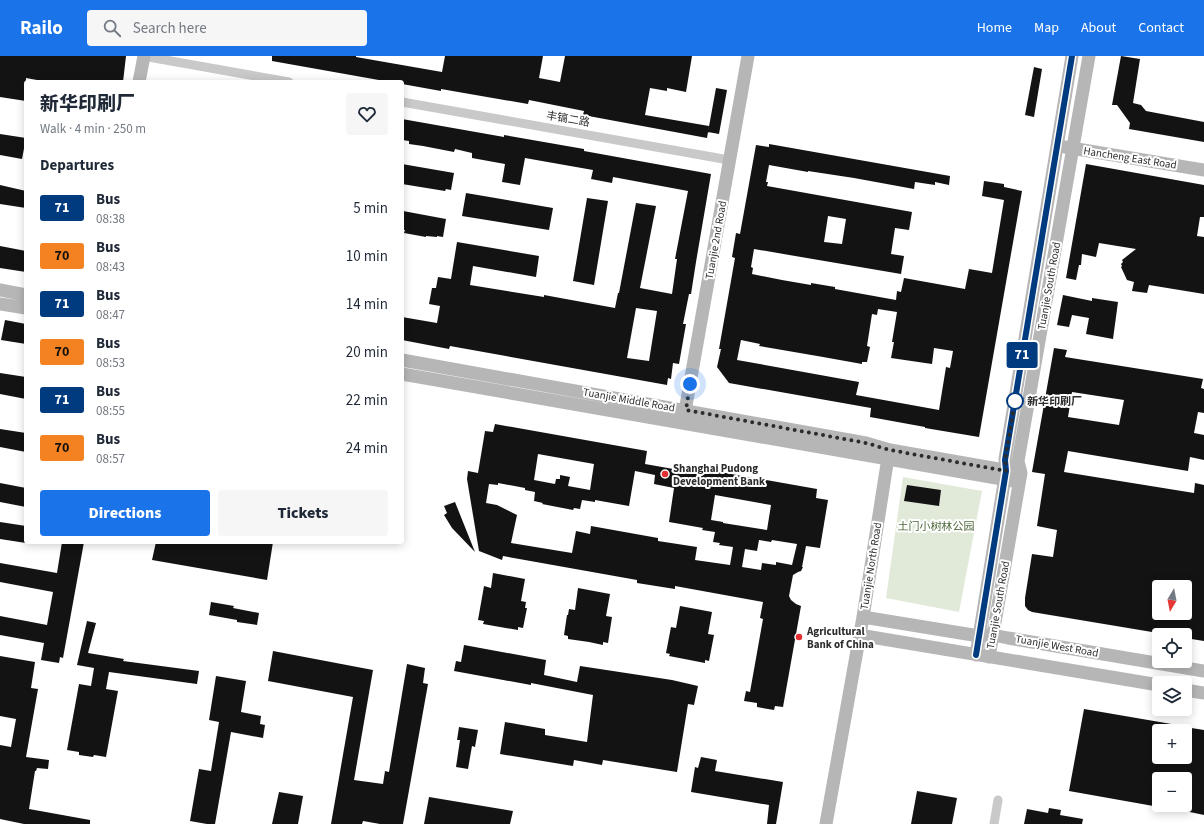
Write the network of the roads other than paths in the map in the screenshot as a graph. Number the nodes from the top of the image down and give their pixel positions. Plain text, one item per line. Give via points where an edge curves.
1 (143, 56) edge
2 (748, 56) edge
3 (1072, 56) edge
4 (1089, 56) edge
5 (139, 80) edge
6 (278, 80) edge
7 (404, 102) edge
8 (1057, 146) junction
9 (1073, 148) junction
10 (729, 160) junction
11 (1204, 170) edge
12 (0, 290) edge
13 (24, 295) edge
14 (0, 304) edge
15 (24, 308) edge
16 (404, 360) edge
17 (404, 374) edge
18 (684, 417) junction
19 (889, 455) junction
20 (1006, 475) junction
21 (1020, 478) junction
22 (863, 616) junction
23 (859, 635) junction
24 (993, 635) junction
25 (979, 636) junction
26 (983, 656) junction
27 (1204, 671) edge
28 (1152, 684) edge
29 (1192, 691) edge
30 (1204, 693) edge
31 (998, 800) dead end
32 (826, 824) edge
33 (994, 824) edge

1 - 5 street
1 - 6 street
2 - 10 street, Tuanjie 2nd Road
3 - 8 street, Tuanjie South Road
4 - 9 street, Tuanjie South Road
7 - 10 street, 丰镐二路
8 - 9 street, Hancheng East Road
8 - 20 street, Tuanjie South Road via 1005,460
9 - 11 street, Hancheng East Road
9 - 21 street, Tuanjie South Road via 1018,461
10 - 18 street, Tuanjie 2nd Road
12 - 13 street
14 - 15 street
16 - 18 street, Tuanjie Middle Road
17 - 18 street, Tuanjie Middle Road
18 - 19 street, Tuanjie Middle Road
19 - 20 street, Tuanjie Middle Road
19 - 22 street, Tuanjie North Road
20 - 21 street, Tuanjie Middle Road
20 - 25 street, Tuanjie South Road
21 - 24 street, Tuanjie South Road
22 - 23 street, Tuanjie North Road
22 - 25 street, Tuanjie West Road
23 - 26 street, Tuanjie West Road
23 - 32 street, Tuanjie North Road
24 - 25 street, Tuanjie West Road
24 - 26 street, Tuanjie South Road
24 - 27 street, Tuanjie West Road
25 - 26 street, Tuanjie South Road
26 - 28 street, Tuanjie West Road
29 - 30 street
31 - 33 street

